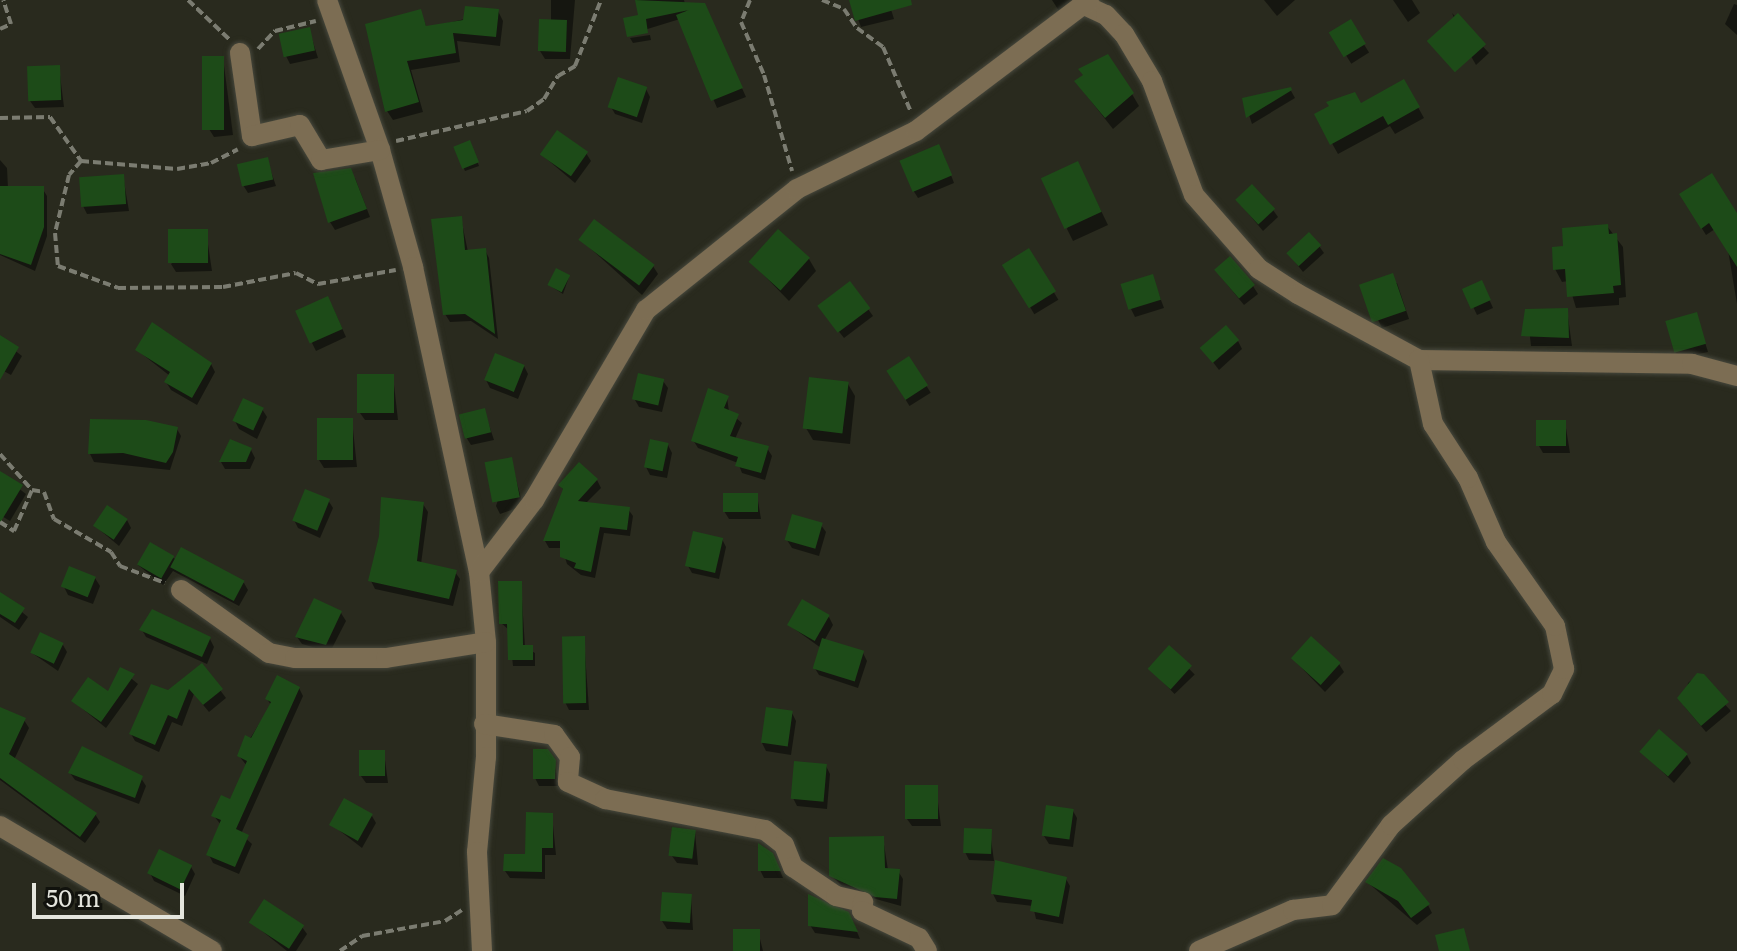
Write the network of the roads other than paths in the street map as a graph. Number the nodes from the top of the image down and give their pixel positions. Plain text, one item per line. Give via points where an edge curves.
1 (1086, 2) edge
2 (328, 9) edge
3 (240, 53) road end
4 (380, 150) junction
5 (1419, 360) junction
6 (1737, 376) edge
7 (479, 572) junction
8 (181, 590) road end
9 (486, 642) junction
10 (484, 724) junction
11 (0, 826) edge
12 (212, 951) edge
13 (482, 951) edge
14 (927, 951) edge
15 (1199, 951) edge

1 - 5 street via 1124,34 1152,81 1194,195 1259,269
1 - 7 street via 916,131 797,189 646,310 534,500
2 - 4 street
3 - 4 street via 252,136 300,125 321,160
4 - 7 street via 413,267
5 - 6 street via 1692,364
5 - 15 street via 1433,424 1468,478 1496,542 1555,626 1564,669 1552,694 1463,760 1391,825 1332,905 1293,910
7 - 9 street
8 - 9 street via 269,653 295,658 386,658
9 - 10 street
10 - 13 street via 478,899
10 - 14 street via 554,735 570,757 568,782 605,799 765,830 784,845 793,867 836,896 863,902 862,911 919,938
11 - 12 street

